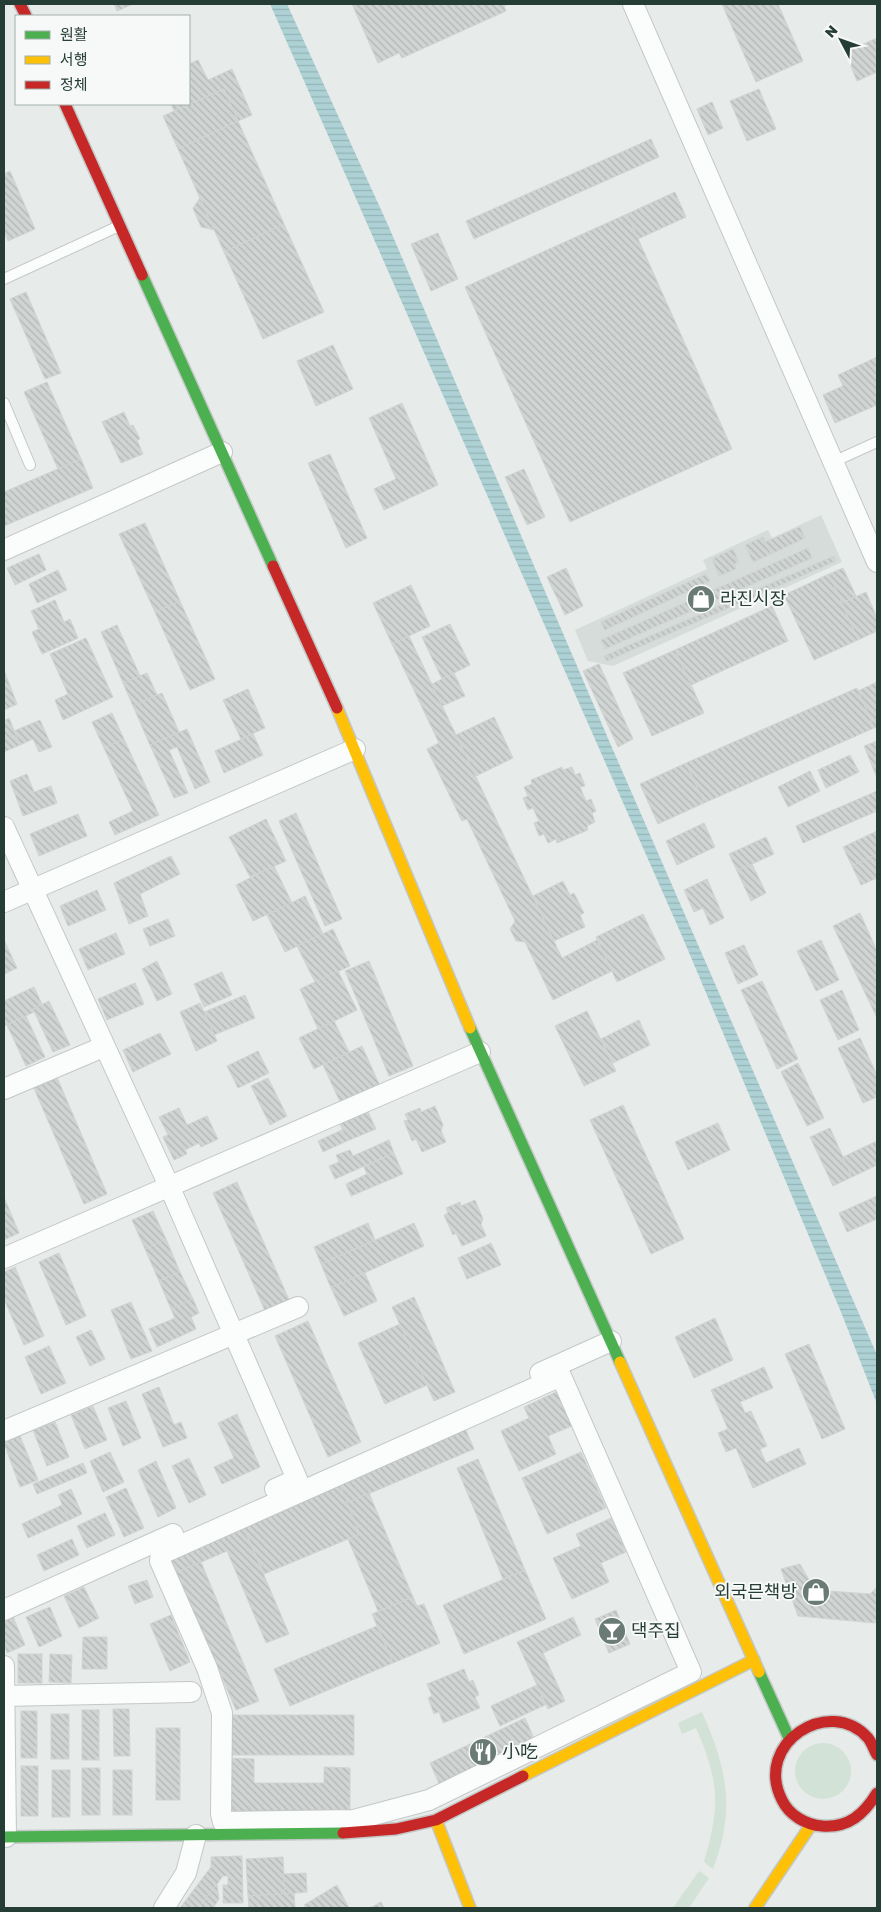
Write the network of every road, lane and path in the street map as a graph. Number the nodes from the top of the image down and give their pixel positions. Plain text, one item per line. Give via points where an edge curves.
1 (633, 4) edge
2 (65, 105) edge
3 (120, 225) junction
4 (4, 279) edge
5 (4, 403) edge
6 (877, 442) edge
7 (222, 452) junction
8 (833, 462) junction
9 (30, 465) dead end
10 (4, 550) edge
11 (877, 562) edge
12 (356, 749) junction
13 (4, 827) edge
14 (32, 890) junction
15 (4, 902) edge
16 (104, 1047) junction
17 (480, 1052) junction
18 (4, 1089) edge
19 (170, 1188) junction
20 (4, 1258) edge
21 (298, 1306) dead end
22 (234, 1334) junction
23 (611, 1341) junction
24 (4, 1431) edge
25 (392, 1440) dead end
26 (4, 1610) edge
27 (754, 1660) junction
28 (4, 1666) edge
29 (191, 1692) dead end
30 (5, 1696) edge
31 (789, 1738) junction
32 (877, 1755) edge
33 (877, 1793) edge
34 (873, 1811) edge
35 (436, 1820) junction
36 (223, 1822) joint
37 (810, 1825) junction
38 (196, 1835) junction
39 (5, 1837) edge
40 (164, 1908) edge
41 (470, 1908) edge
42 (755, 1908) edge

1 - 8 street
2 - 3 street
3 - 4 lane
3 - 7 street
5 - 9 lane
6 - 8 lane
7 - 10 street
7 - 12 street
8 - 11 street
12 - 14 street
12 - 17 street
13 - 14 street
14 - 15 street
14 - 16 street
16 - 18 street
16 - 19 street
17 - 19 street
17 - 23 street
19 - 20 street
19 - 22 street
21 - 22 street
22 - 24 street
22 - 26 street via 297,1479
23 - 25 street
23 - 27 street
27 - 31 street
27 - 35 street
28 - 30 street
29 - 30 street
30 - 39 street
31 - 32 street via 819,1722 837,1722 869,1734
31 - 37 street via 779,1752 776,1786 782,1803 794,1817
33 - 34 street
34 - 37 street via 847,1824 829,1828
35 - 38 street via 360,1834
35 - 41 street
36 - 36 street via 354,1820 429,1800 691,1672 561,1376 160,1554 222,1713
37 - 42 street
38 - 39 street
38 - 40 street via 186,1873

